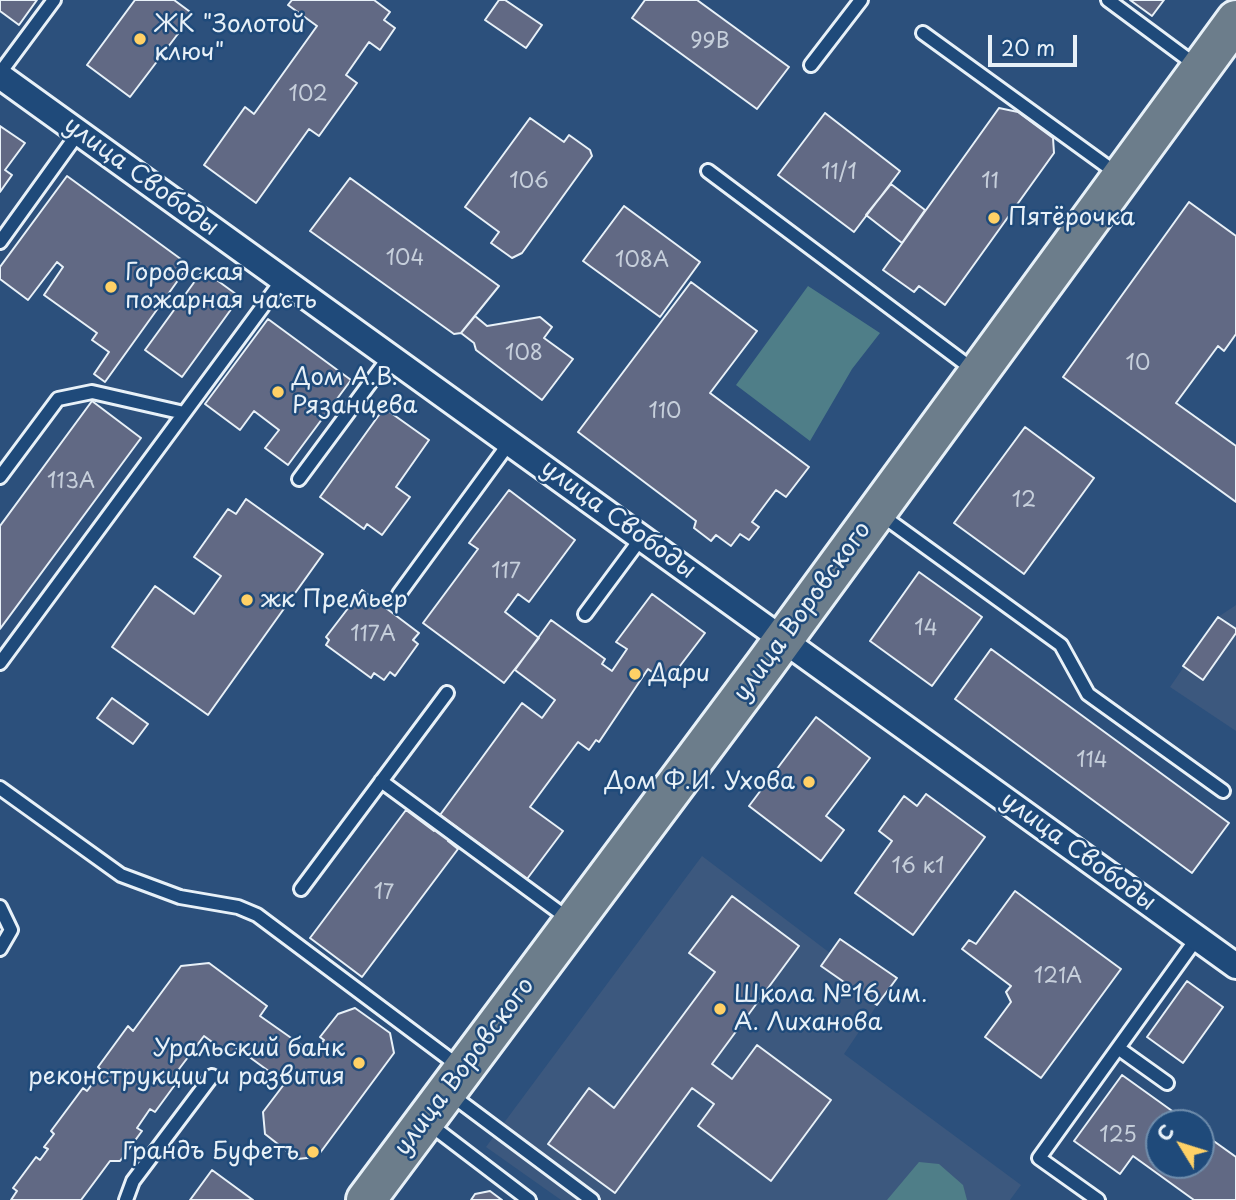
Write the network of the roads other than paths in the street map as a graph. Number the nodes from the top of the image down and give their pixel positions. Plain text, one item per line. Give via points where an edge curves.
1 (54, 0) edge
2 (861, 0) edge
3 (1108, 0) edge
4 (1236, 20) edge
5 (923, 33) dead end
6 (811, 65) dead end
7 (1200, 68) junction
8 (0, 74) edge
9 (79, 132) junction
10 (708, 171) dead end
11 (1121, 176) junction
12 (0, 242) edge
13 (283, 279) junction
14 (390, 356) junction
15 (978, 373) junction
16 (184, 413) junction
17 (510, 442) junction
18 (0, 477) edge
19 (299, 479) dead end
20 (877, 512) junction
21 (642, 537) junction
22 (399, 594) dead end
23 (585, 614) dead end
24 (783, 639) junction
25 (0, 663) edge
26 (447, 693) dead end
27 (381, 781) junction
28 (0, 788) edge
29 (1223, 792) dead end
30 (301, 888) dead end
31 (0, 907) edge
32 (573, 922) junction
33 (1197, 938) junction
34 (0, 949) edge
35 (1236, 966) edge
36 (1118, 1048) junction
37 (212, 1076) dead end
38 (1167, 1083) dead end
39 (445, 1094) junction
40 (126, 1200) edge
41 (366, 1200) edge
42 (529, 1200) edge
43 (592, 1200) edge
44 (1098, 1200) edge

1 - 8 lane
2 - 6 lane
3 - 7 lane
4 - 7 main road, улица Воровского
5 - 11 lane
7 - 11 main road, улица Воровского
8 - 9 street, улица Свободы
9 - 12 lane
9 - 13 street, улица Свободы
10 - 15 lane
11 - 15 main road, улица Воровского
13 - 14 street, улица Свободы
13 - 16 lane
14 - 17 street, улица Свободы
14 - 19 lane
15 - 20 main road, улица Воровского
16 - 18 lane via 92,393 58,398
16 - 25 lane
17 - 21 street, улица Свободы
17 - 22 lane
20 - 24 main road, улица Воровского
20 - 29 lane via 1061,645 1088,694
21 - 23 lane
21 - 24 street, улица Свободы
24 - 32 main road, улица Воровского
24 - 33 street, улица Свободы
26 - 27 lane
27 - 30 lane
27 - 32 lane
28 - 39 lane via 121,875 180,897 257,915
31 - 34 lane via 11,930
32 - 39 main road, улица Воровского
33 - 35 street, улица Свободы
33 - 36 lane
36 - 38 lane
36 - 44 lane via 1039,1158
37 - 40 lane via 133,1181
39 - 41 main road, улица Воровского
39 - 42 lane
39 - 43 lane

